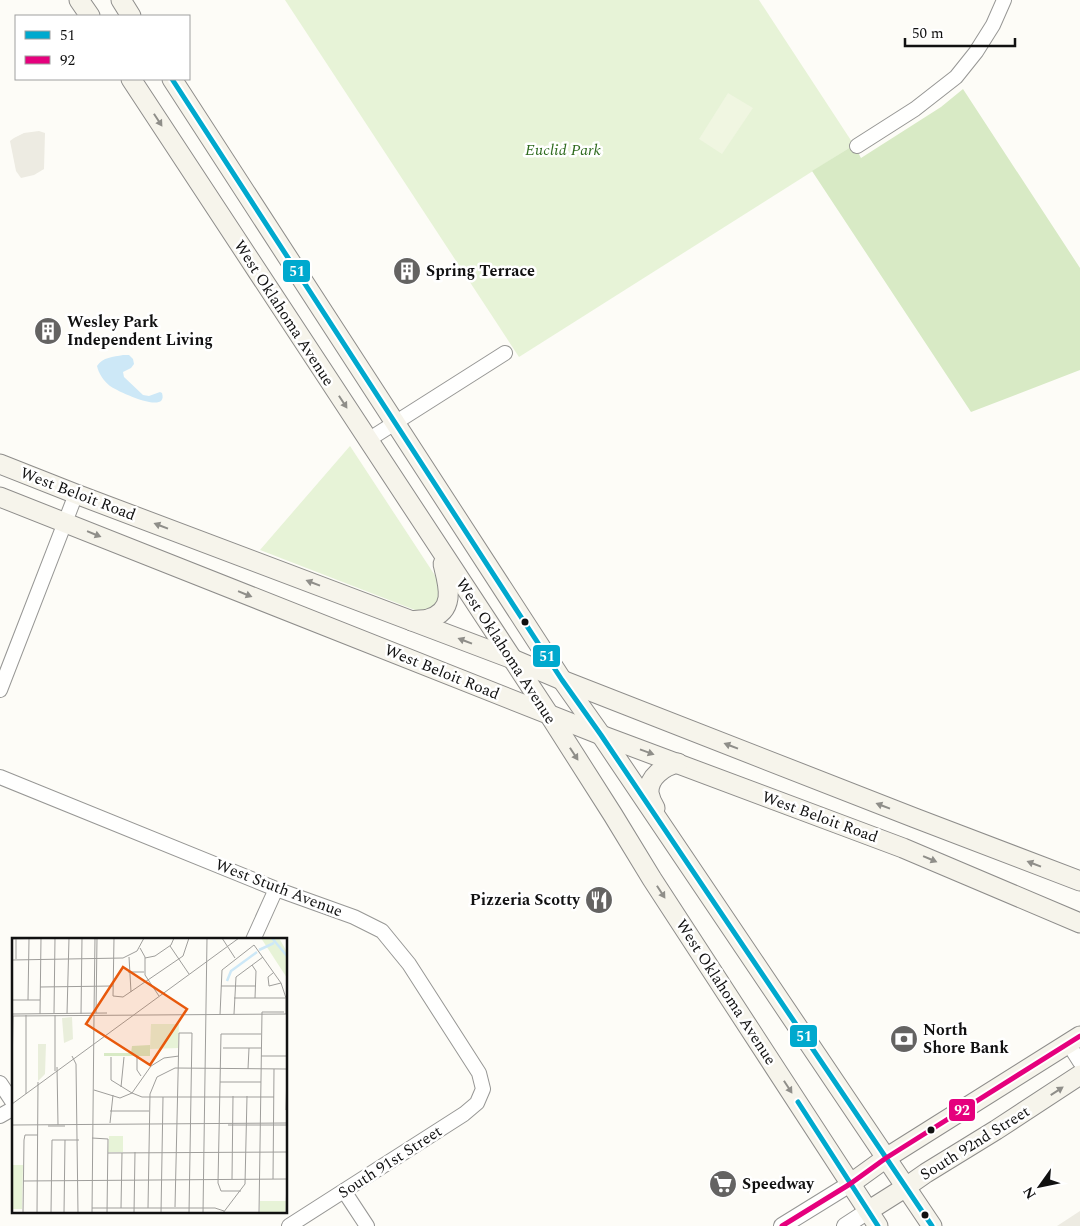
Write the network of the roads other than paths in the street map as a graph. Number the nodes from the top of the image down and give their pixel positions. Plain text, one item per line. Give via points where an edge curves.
1 (79, 0) edge
2 (121, 0) edge
3 (1004, 0) edge
4 (89, 15) edge
5 (130, 15) edge
6 (132, 80) edge
7 (173, 80) edge
8 (857, 146) dead end
9 (505, 353) dead end
10 (395, 423) junction
11 (368, 440) junction
12 (0, 464) edge
13 (76, 494) junction
14 (0, 497) edge
15 (65, 523) junction
16 (438, 548) junction
17 (412, 621) junction
18 (510, 658) junction
19 (562, 680) junction
20 (0, 690) edge
21 (548, 713) junction
22 (601, 735) junction
23 (678, 763) junction
24 (0, 777) edge
25 (663, 827) junction
26 (1080, 881) edge
27 (276, 889) junction
28 (1080, 923) edge
29 (254, 938) edge
30 (1074, 1040) edge
31 (1080, 1062) edge
32 (1080, 1075) edge
33 (0, 1083) edge
34 (483, 1089) joint
35 (12, 1101) edge
36 (12, 1109) edge
37 (0, 1116) edge
38 (886, 1158) junction
39 (850, 1184) junction
40 (906, 1187) junction
41 (344, 1191) junction
42 (873, 1219) edge
43 (289, 1226) edge
44 (367, 1226) edge
45 (782, 1226) edge
46 (845, 1226) edge
47 (932, 1226) edge

1 - 4 main road
2 - 5 main road
3 - 8 street via 976,52 956,77 916,108
6 -> 11 main road, West Oklahoma Avenue
7 - 10 main road, West Oklahoma Avenue
9 - 10 street
10 - 11 street
10 - 19 main road, West Oklahoma Avenue
11 - 16 main road, West Oklahoma Avenue
12 - 13 main road, West Beloit Road
13 - 15 street
17 -> 13 main road, West Beloit Road
14 - 15 main road, West Beloit Road
15 - 20 street
15 -> 21 main road, West Beloit Road
16 - 17 main road via 448,584 448,600 436,616
16 - 18 main road, West Oklahoma Avenue
18 -> 17 main road, West Beloit Road
18 - 19 main road, West Beloit Road
18 - 21 main road, West Oklahoma Avenue
19 - 22 main road, West Oklahoma Avenue
26 -> 19 main road, West Beloit Road
21 - 22 main road, West Beloit Road
21 -> 39 main road, West Oklahoma Avenue
22 -> 23 main road, West Beloit Road
22 - 25 main road, West Oklahoma Avenue
23 - 25 main road via 664,768 651,782 649,794
23 -> 28 main road, West Beloit Road via 903,848
24 - 27 street, West Stuth Avenue
25 - 38 main road, West Oklahoma Avenue
27 - 29 street
27 - 34 street, West Stuth Avenue via 354,917 382,931 409,964 479,1073
30 - 31 street
30 - 38 main road
40 -> 32 main road, South 92nd Street
33 - 35 street
34 - 41 street, South 91st Street via 477,1103 464,1114
36 - 37 street
38 - 39 main road
38 - 40 main road, West Oklahoma Avenue
39 - 42 main road, West Oklahoma Avenue
39 - 45 street
40 - 42 main road, South 92nd Street
40 - 47 main road, West Oklahoma Avenue
41 - 43 street, South 91st Street
41 - 44 street
42 - 46 street, South 92nd Street

